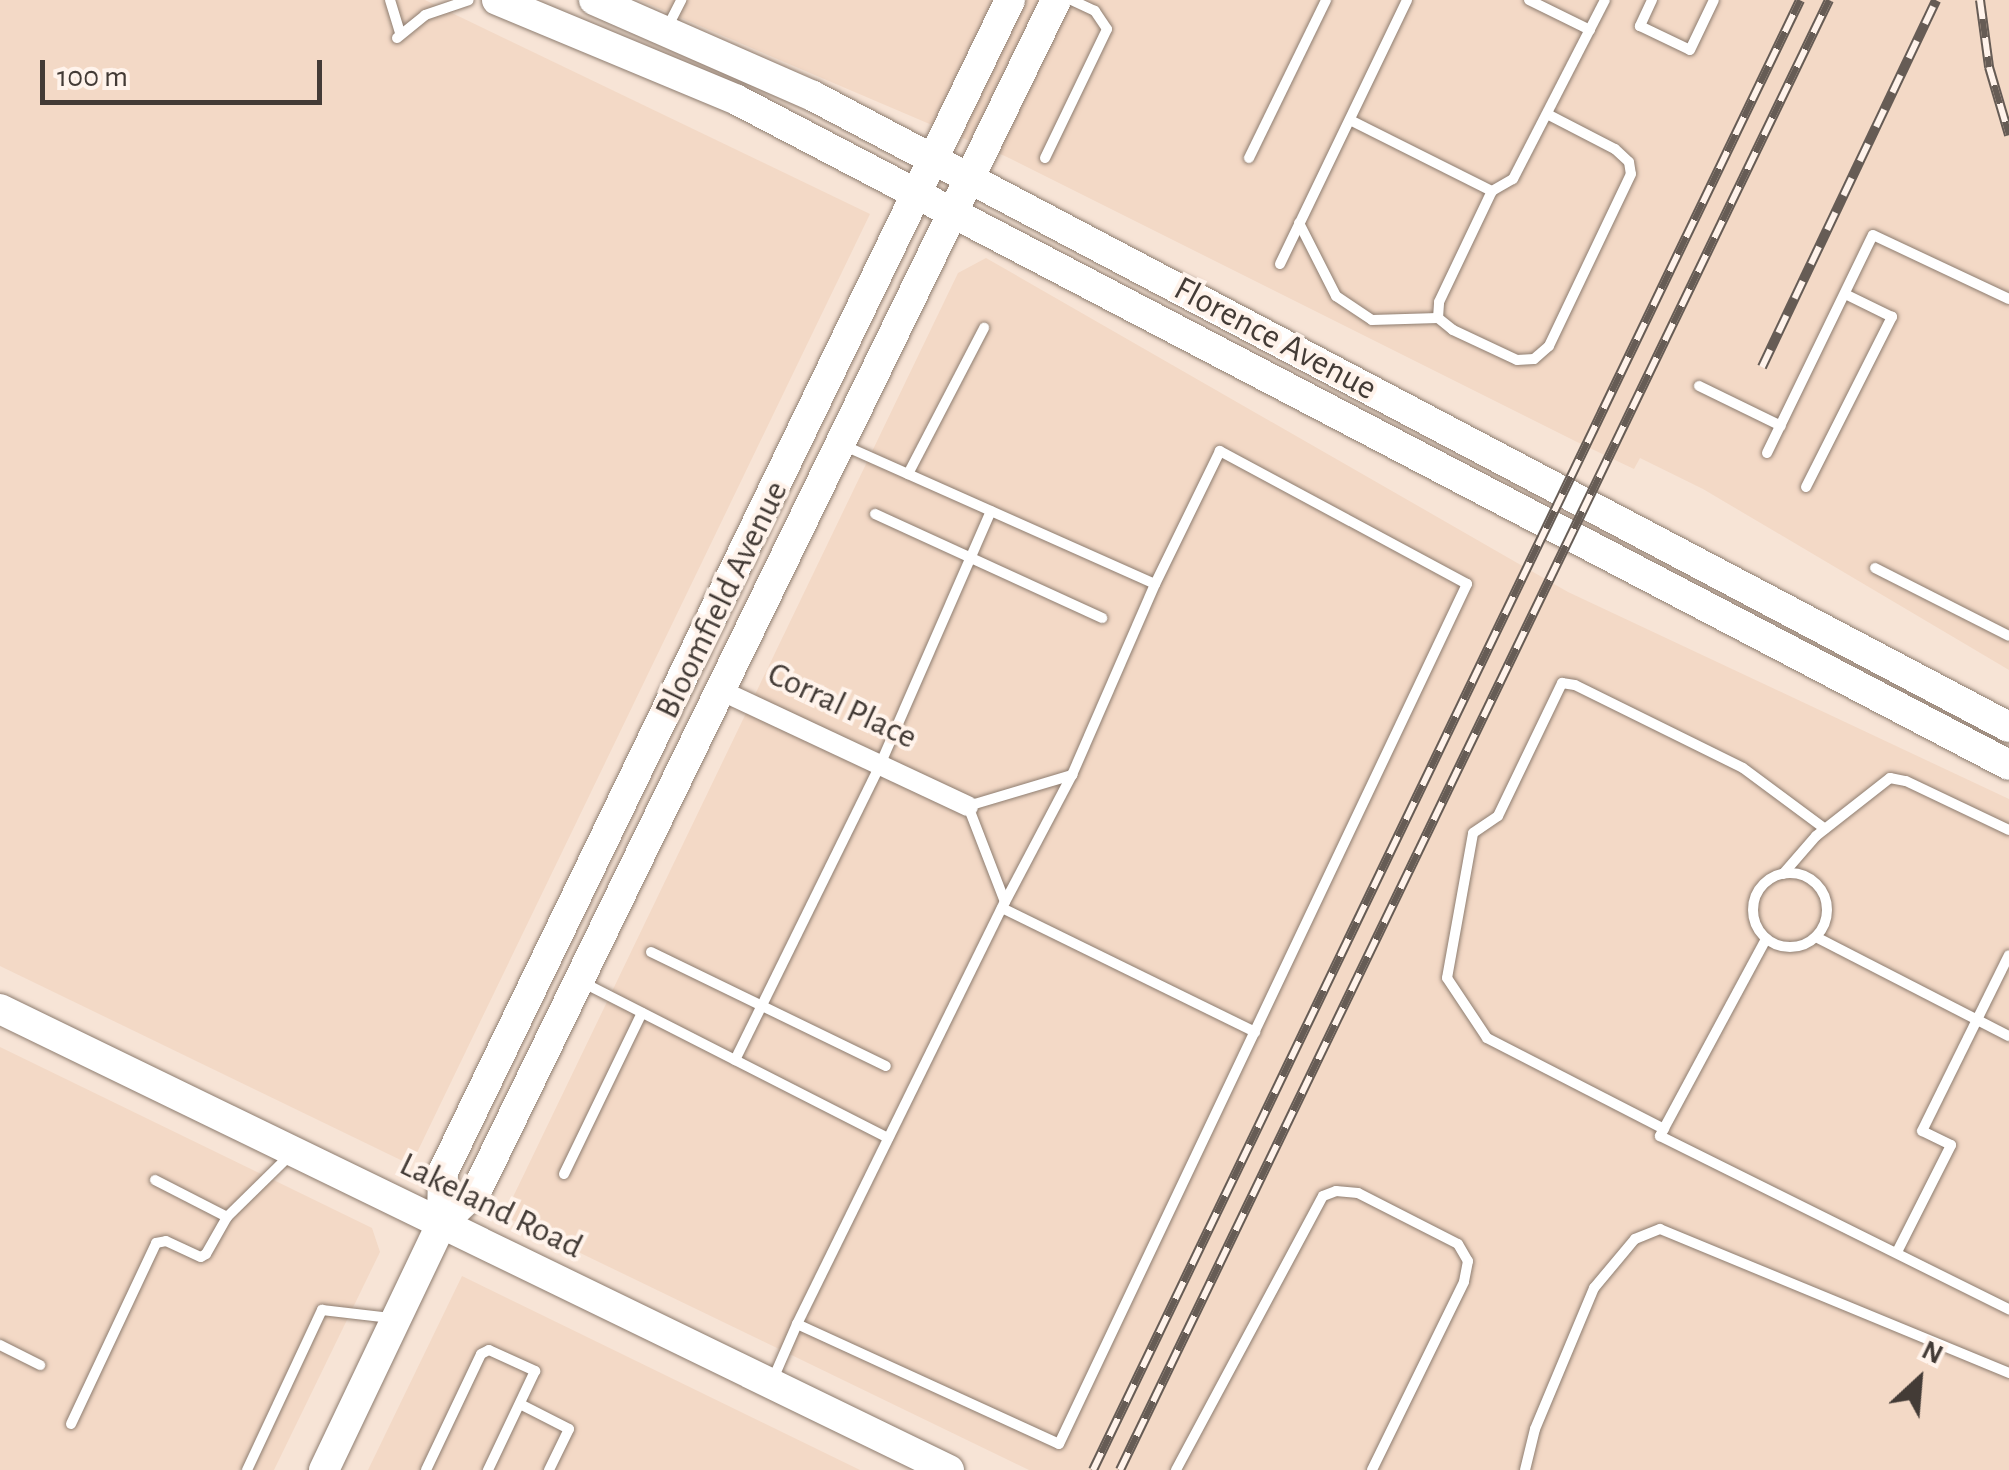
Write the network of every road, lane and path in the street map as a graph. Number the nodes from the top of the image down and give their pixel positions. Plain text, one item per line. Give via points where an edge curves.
1 (390, 0) edge
2 (469, 0) edge
3 (496, 0) edge
4 (594, 0) edge
5 (681, 0) edge
6 (1010, 0) edge
7 (1056, 0) edge
8 (1071, 0) edge
9 (1326, 0) edge
10 (1407, 0) edge
11 (1529, 0) edge
12 (1606, 0) edge
13 (1652, 0) edge
14 (1714, 0) edge
15 (666, 30) junction
16 (1590, 30) junction
17 (631, 56) junction
18 (1549, 115) junction
19 (1350, 120) junction
20 (1045, 158) dead end
21 (1249, 158) dead end
22 (933, 159) junction
23 (969, 178) junction
24 (1492, 191) junction
25 (917, 192) junction
26 (954, 210) junction
27 (1300, 224) junction
28 (1280, 264) dead end
29 (1845, 294) junction
30 (2009, 299) edge
31 (1438, 318) junction
32 (984, 328) dead end
33 (1698, 386) dead end
34 (1781, 426) junction
35 (840, 443) junction
36 (1768, 454) dead end
37 (908, 474) junction
38 (1806, 487) dead end
39 (991, 511) junction
40 (875, 514) dead end
41 (971, 558) junction
42 (1875, 568) dead end
43 (1155, 584) junction
44 (1102, 618) dead end
45 (2009, 636) edge
46 (685, 672) junction
47 (720, 690) junction
48 (2009, 727) edge
49 (880, 765) junction
50 (2009, 765) edge
51 (1072, 775) junction
52 (968, 806) junction
53 (1825, 828) junction
54 (2009, 830) edge
55 (1783, 874) junction
56 (1004, 905) junction
57 (1816, 937) junction
58 (1766, 939) junction
59 (651, 952) dead end
60 (2009, 955) edge
61 (579, 981) junction
62 (762, 1006) junction
63 (0, 1009) edge
64 (642, 1013) junction
65 (1976, 1022) junction
66 (1255, 1032) junction
67 (2009, 1036) edge
68 (735, 1060) junction
69 (886, 1066) dead end
70 (1664, 1129) junction
71 (888, 1138) junction
72 (294, 1151) junction
73 (564, 1174) dead end
74 (155, 1180) dead end
75 (227, 1217) junction
76 (442, 1223) junction
77 (1897, 1252) junction
78 (2009, 1309) edge
79 (397, 1318) junction
80 (797, 1324) junction
81 (0, 1345) edge
82 (40, 1365) dead end
83 (2009, 1373) edge
84 (772, 1381) junction
85 (520, 1404) junction
86 (71, 1424) dead end
87 (247, 1470) edge
88 (324, 1470) edge
89 (426, 1470) edge
90 (488, 1470) edge
91 (549, 1470) edge
92 (949, 1470) edge
93 (1176, 1470) edge
94 (1372, 1470) edge
95 (1525, 1470) edge

1 - 2 lane via 398,35 425,15
3 - 17 main road, Florence Avenue
4 - 15 main road, Florence Avenue
5 - 15 lane
6 - 22 main road, Bloomfield Avenue
7 - 23 main road, Bloomfield Avenue
8 - 20 lane via 1095,11 1107,29
9 - 21 lane
10 - 19 lane
11 - 16 lane
12 - 16 lane
13 - 14 lane via 1640,26 1690,50
15 - 17 main road via 644,54
15 - 22 main road, Florence Avenue
16 - 18 lane
17 - 25 main road, Florence Avenue via 737,100
18 - 24 lane via 1514,179
18 - 31 lane via 1615,149 1630,162 1632,174 1549,346 1534,359 1517,360
19 - 24 lane
19 - 27 lane
22 - 23 main road, Florence Avenue
22 - 25 main road, Bloomfield Avenue
23 - 26 main road, Bloomfield Avenue
23 - 48 main road, Florence Avenue
24 - 31 lane via 1439,302
25 - 26 main road, Florence Avenue
25 - 46 main road, Bloomfield Avenue
26 - 35 main road, Bloomfield Avenue
26 - 50 main road, Florence Avenue
27 - 28 lane
27 - 31 lane via 1336,296 1372,320
29 - 30 lane via 1874,234
29 - 34 lane
29 - 38 lane via 1892,317
32 - 37 lane
33 - 34 lane
34 - 36 lane
35 - 37 lane
35 - 47 main road, Bloomfield Avenue
37 - 39 lane
39 - 41 lane
39 - 43 lane
40 - 41 lane
41 - 44 lane
41 - 49 lane
42 - 45 lane
43 - 51 lane
43 - 66 lane via 1220,452 1467,584
46 - 47 main road, Corral Place
46 - 76 main road, Bloomfield Avenue via 443,1172
47 - 49 street, Corral Place
47 - 61 main road, Bloomfield Avenue
49 - 52 street, Corral Place
49 - 62 lane
51 - 52 lane
51 - 56 lane
52 - 56 lane
53 - 54 lane via 1890,778
53 - 55 lane
53 - 70 lane via 1743,768 1562,683 1498,816 1474,833 1447,978 1487,1038
55 - 57 lane via 1802,875 1822,891 1827,915
55 - 58 lane via 1767,881 1754,901 1755,925
56 - 66 lane
56 - 71 lane
57 - 58 lane via 1795,948
57 - 65 lane
58 - 70 lane
59 - 62 lane
60 - 65 lane
61 - 64 lane
61 - 76 main road, Bloomfield Avenue via 477,1190
62 - 68 lane
62 - 69 lane
63 - 72 main road, Lakeland Road
64 - 68 lane
64 - 73 lane
65 - 67 lane
65 - 77 lane via 1922,1131 1951,1145
66 - 80 lane via 1060,1444
68 - 71 lane
70 - 77 lane via 1660,1136
71 - 80 lane
72 - 75 lane
72 - 76 main road, Lakeland Road
74 - 75 lane
75 - 86 lane via 201,1257 156,1243
76 - 79 main road, Bloomfield Avenue
76 - 84 main road, Lakeland Road
77 - 78 lane
79 - 87 lane via 322,1310
79 - 88 main road, Bloomfield Avenue
80 - 84 lane
81 - 82 lane
83 - 95 lane via 1660,1229 1635,1239 1594,1288 1535,1429
84 - 92 main road, Lakeland Road
85 - 89 lane via 536,1372 489,1350 481,1354
85 - 90 lane
85 - 91 lane via 569,1429
93 - 94 lane via 1324,1196 1336,1191 1358,1193 1458,1244 1468,1262

